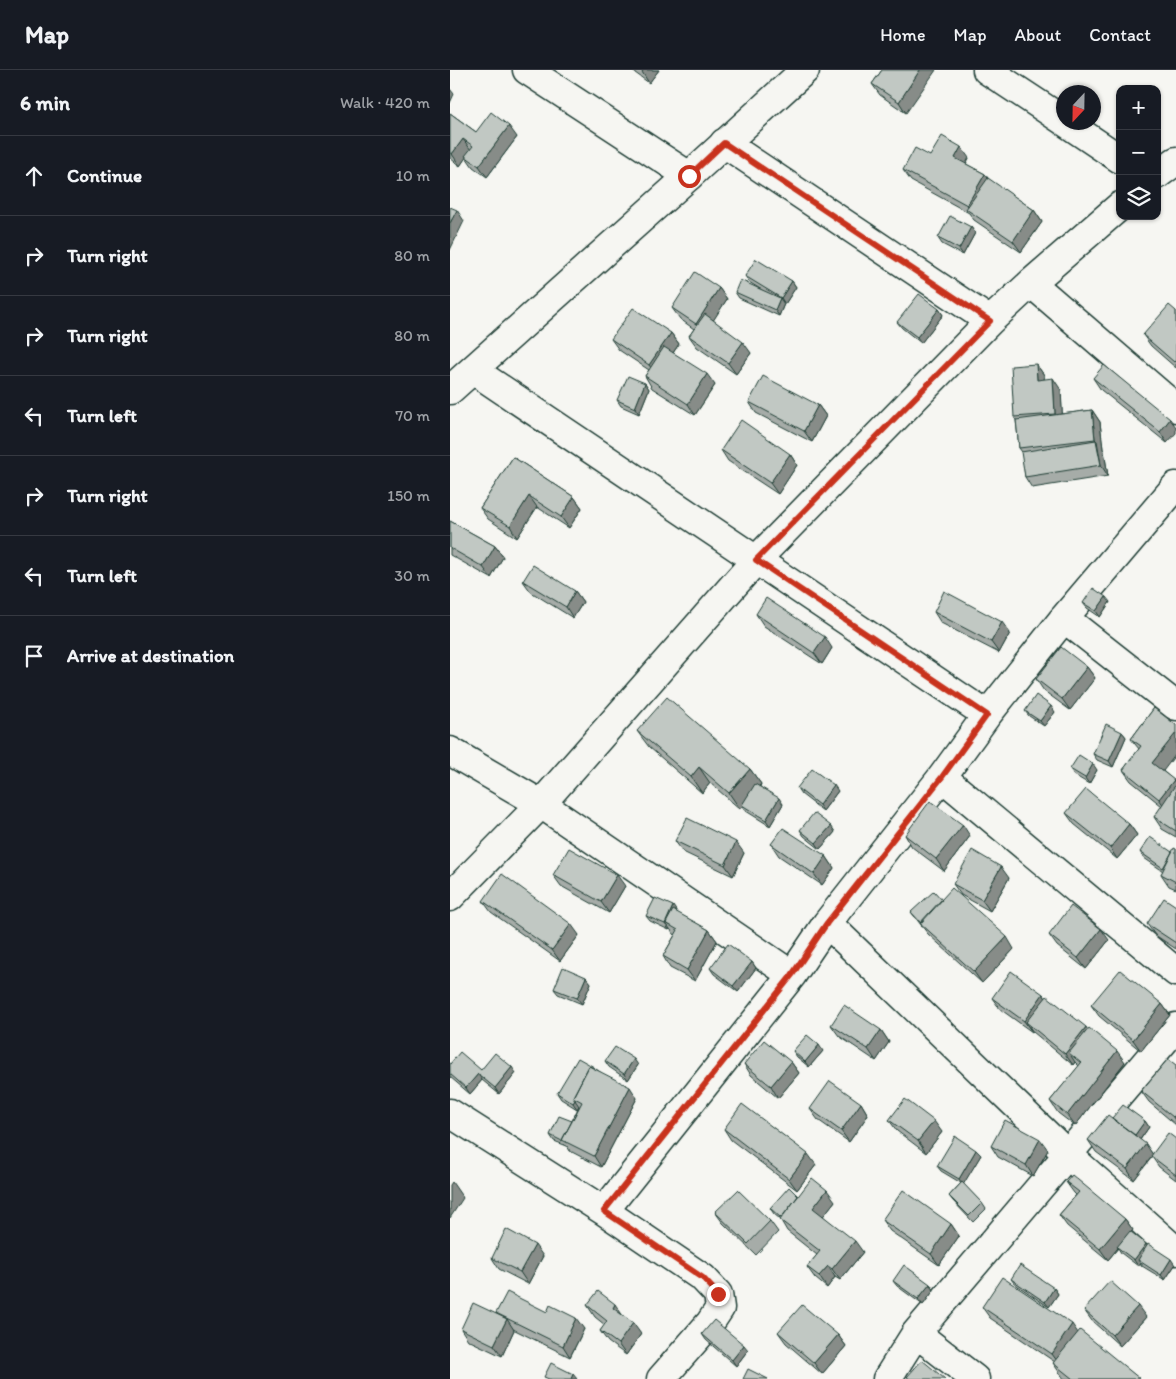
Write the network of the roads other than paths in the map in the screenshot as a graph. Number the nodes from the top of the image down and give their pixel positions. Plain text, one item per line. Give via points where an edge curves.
1 (528, 70) edge
2 (805, 70) edge
3 (987, 70) edge
4 (1056, 117) edge
5 (1076, 130) edge
6 (724, 143) junction
7 (1116, 156) edge
8 (1176, 162) edge
9 (1161, 172) edge
10 (689, 176) junction
11 (1116, 209) edge
12 (1031, 283) junction
13 (990, 321) junction
14 (473, 370) junction
15 (450, 390) edge
16 (1176, 408) edge
17 (1176, 486) edge
18 (756, 560) junction
19 (1064, 618) junction
20 (1176, 706) edge
21 (987, 715) junction
22 (450, 751) edge
23 (942, 777) junction
24 (541, 804) junction
25 (450, 897) edge
26 (827, 923) junction
27 (1176, 972) edge
28 (792, 975) junction
29 (1176, 1027) edge
30 (450, 1113) edge
31 (1067, 1154) junction
32 (604, 1211) junction
33 (1176, 1252) edge
34 (916, 1333) junction
35 (661, 1379) edge
36 (887, 1379) edge
37 (975, 1379) edge

1 - 10 street
2 - 6 street
3 - 4 street
5 - 7 street
6 - 10 street
6 - 13 street
8 - 9 street
10 - 14 street
11 - 12 street
12 - 13 street
12 - 16 street
13 - 18 street
14 - 15 street
14 - 18 street
17 - 19 street
18 - 21 street
18 - 24 street
19 - 20 street
19 - 21 street
21 - 23 street
22 - 24 street
23 - 26 street
23 - 27 street
24 - 25 street
24 - 28 street
26 - 28 street
26 - 31 street
28 - 32 street
29 - 31 street
30 - 32 street
31 - 33 street
31 - 34 street
32 - 35 street via 703,1278 718,1294 720,1308 710,1323
34 - 36 street
34 - 37 street

